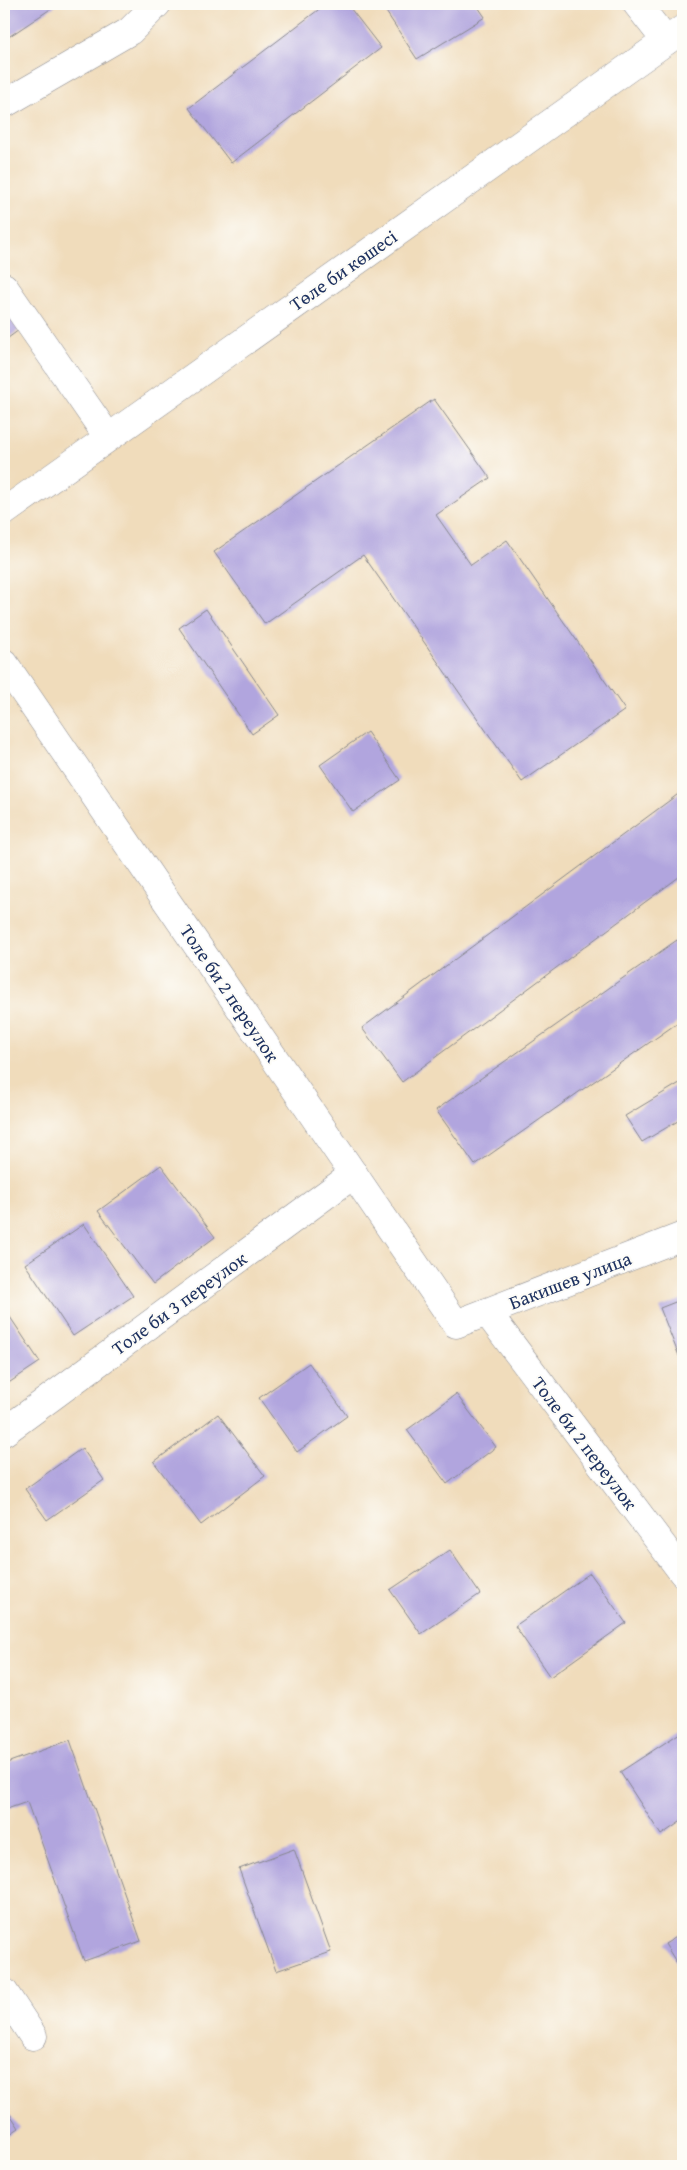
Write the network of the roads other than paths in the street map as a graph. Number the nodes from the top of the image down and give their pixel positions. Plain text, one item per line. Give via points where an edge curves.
1 (157, 4) edge
2 (637, 4) edge
3 (674, 35) edge
4 (4, 104) edge
5 (4, 287) edge
6 (108, 437) junction
7 (4, 512) edge
8 (4, 663) edge
9 (354, 1174) junction
10 (683, 1236) edge
11 (487, 1312) junction
12 (456, 1324) joint
13 (4, 1432) edge
14 (683, 1573) edge
15 (4, 1992) edge
16 (32, 2036) dead end

1 - 4 street via 130,32
2 - 3 street
3 - 6 street, Төле би көшесі
5 - 6 street
6 - 7 street, Төле би көшесі
8 - 9 street, Толе би 2 переулок
9 - 12 street, Толе би 2 переулок
9 - 13 street, Толе би 3 переулок
10 - 11 street, Бакишев улица
11 - 12 street, Бакишев улица
11 - 14 street, Толе би 2 переулок
15 - 16 street

